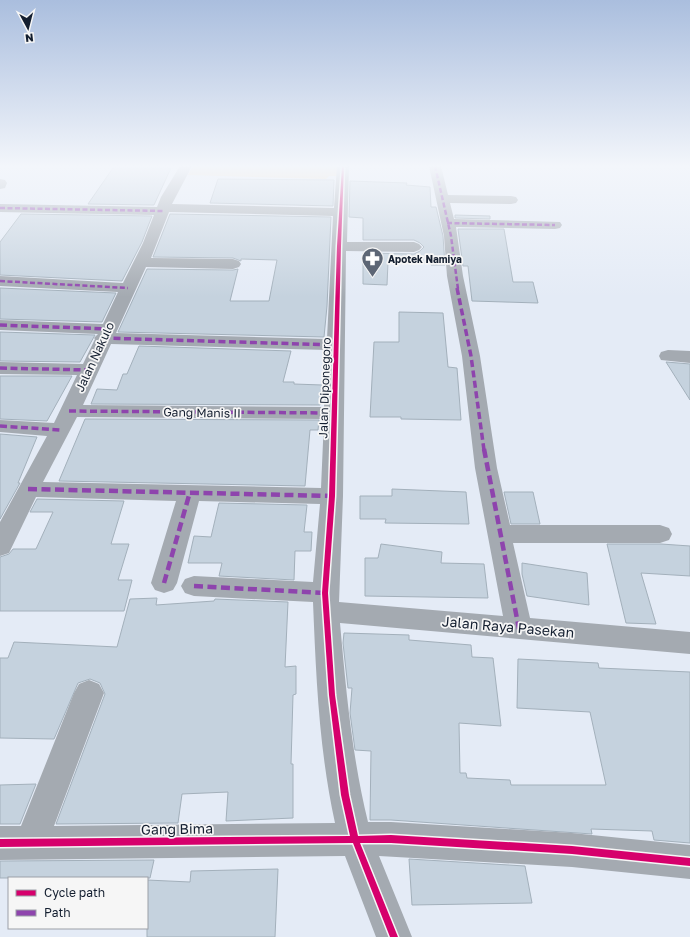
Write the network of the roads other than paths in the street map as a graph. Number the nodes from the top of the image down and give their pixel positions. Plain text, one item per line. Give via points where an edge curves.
1 (163, 209) edge
2 (206, 210) edge
3 (444, 210) edge
4 (341, 212) joint
5 (447, 223) junction
6 (555, 225) dead end
7 (339, 246) junction
8 (414, 247) dead end
9 (140, 262) junction
10 (233, 264) dead end
11 (0, 281) edge
12 (128, 288) junction
13 (0, 325) edge
14 (106, 334) junction
15 (336, 345) junction
16 (668, 356) dead end
17 (690, 357) edge
18 (0, 368) edge
19 (88, 370) junction
20 (69, 411) junction
21 (334, 413) junction
22 (0, 426) edge
23 (60, 430) junction
24 (28, 489) junction
25 (190, 492) junction
26 (332, 496) junction
27 (500, 534) junction
28 (660, 534) dead end
29 (0, 547) edge
30 (164, 583) dead end
31 (194, 586) dead end
32 (326, 602) junction
33 (519, 629) junction
34 (690, 642) edge
35 (90, 693) dead end
36 (355, 839) junction
37 (16, 843) edge
38 (690, 862) edge
39 (394, 937) edge

1 - 9 street, Jalan Nakulo
2 - 4 street
3 - 5 street
4 - 7 street, Jalan Diponegoro
5 - 6 street
5 - 27 street via 471,356 486,468
7 - 8 street
7 - 15 street, Jalan Diponegoro
9 - 10 street
9 - 12 street, Jalan Nakulo
11 - 12 street
12 - 14 street, Jalan Nakulo
13 - 14 street
14 - 15 street
14 - 19 street, Jalan Nakulo
15 - 21 street, Jalan Diponegoro
16 - 17 street
18 - 19 street
19 - 20 street, Jalan Nakulo
20 - 21 street, Gang Manis II
20 - 23 street, Jalan Nakulo
21 - 26 street, Jalan Diponegoro
22 - 23 street
23 - 24 street, Jalan Nakulo
24 - 25 street
24 - 29 street, Jalan Nakulo
25 - 26 street
25 - 30 street
26 - 32 street, Jalan Diponegoro
27 - 28 street
27 - 33 street
31 - 32 street, Jalan Raya Pasekan
32 - 33 street, Jalan Raya Pasekan
32 - 36 street, Jalan Diponegoro via 332,695 345,795
33 - 34 street, Jalan Raya Pasekan
35 - 37 street
36 - 37 street, Gang Bima
36 - 38 street, Gang Bima via 572,850
36 - 39 street, Jalan Diponegoro

